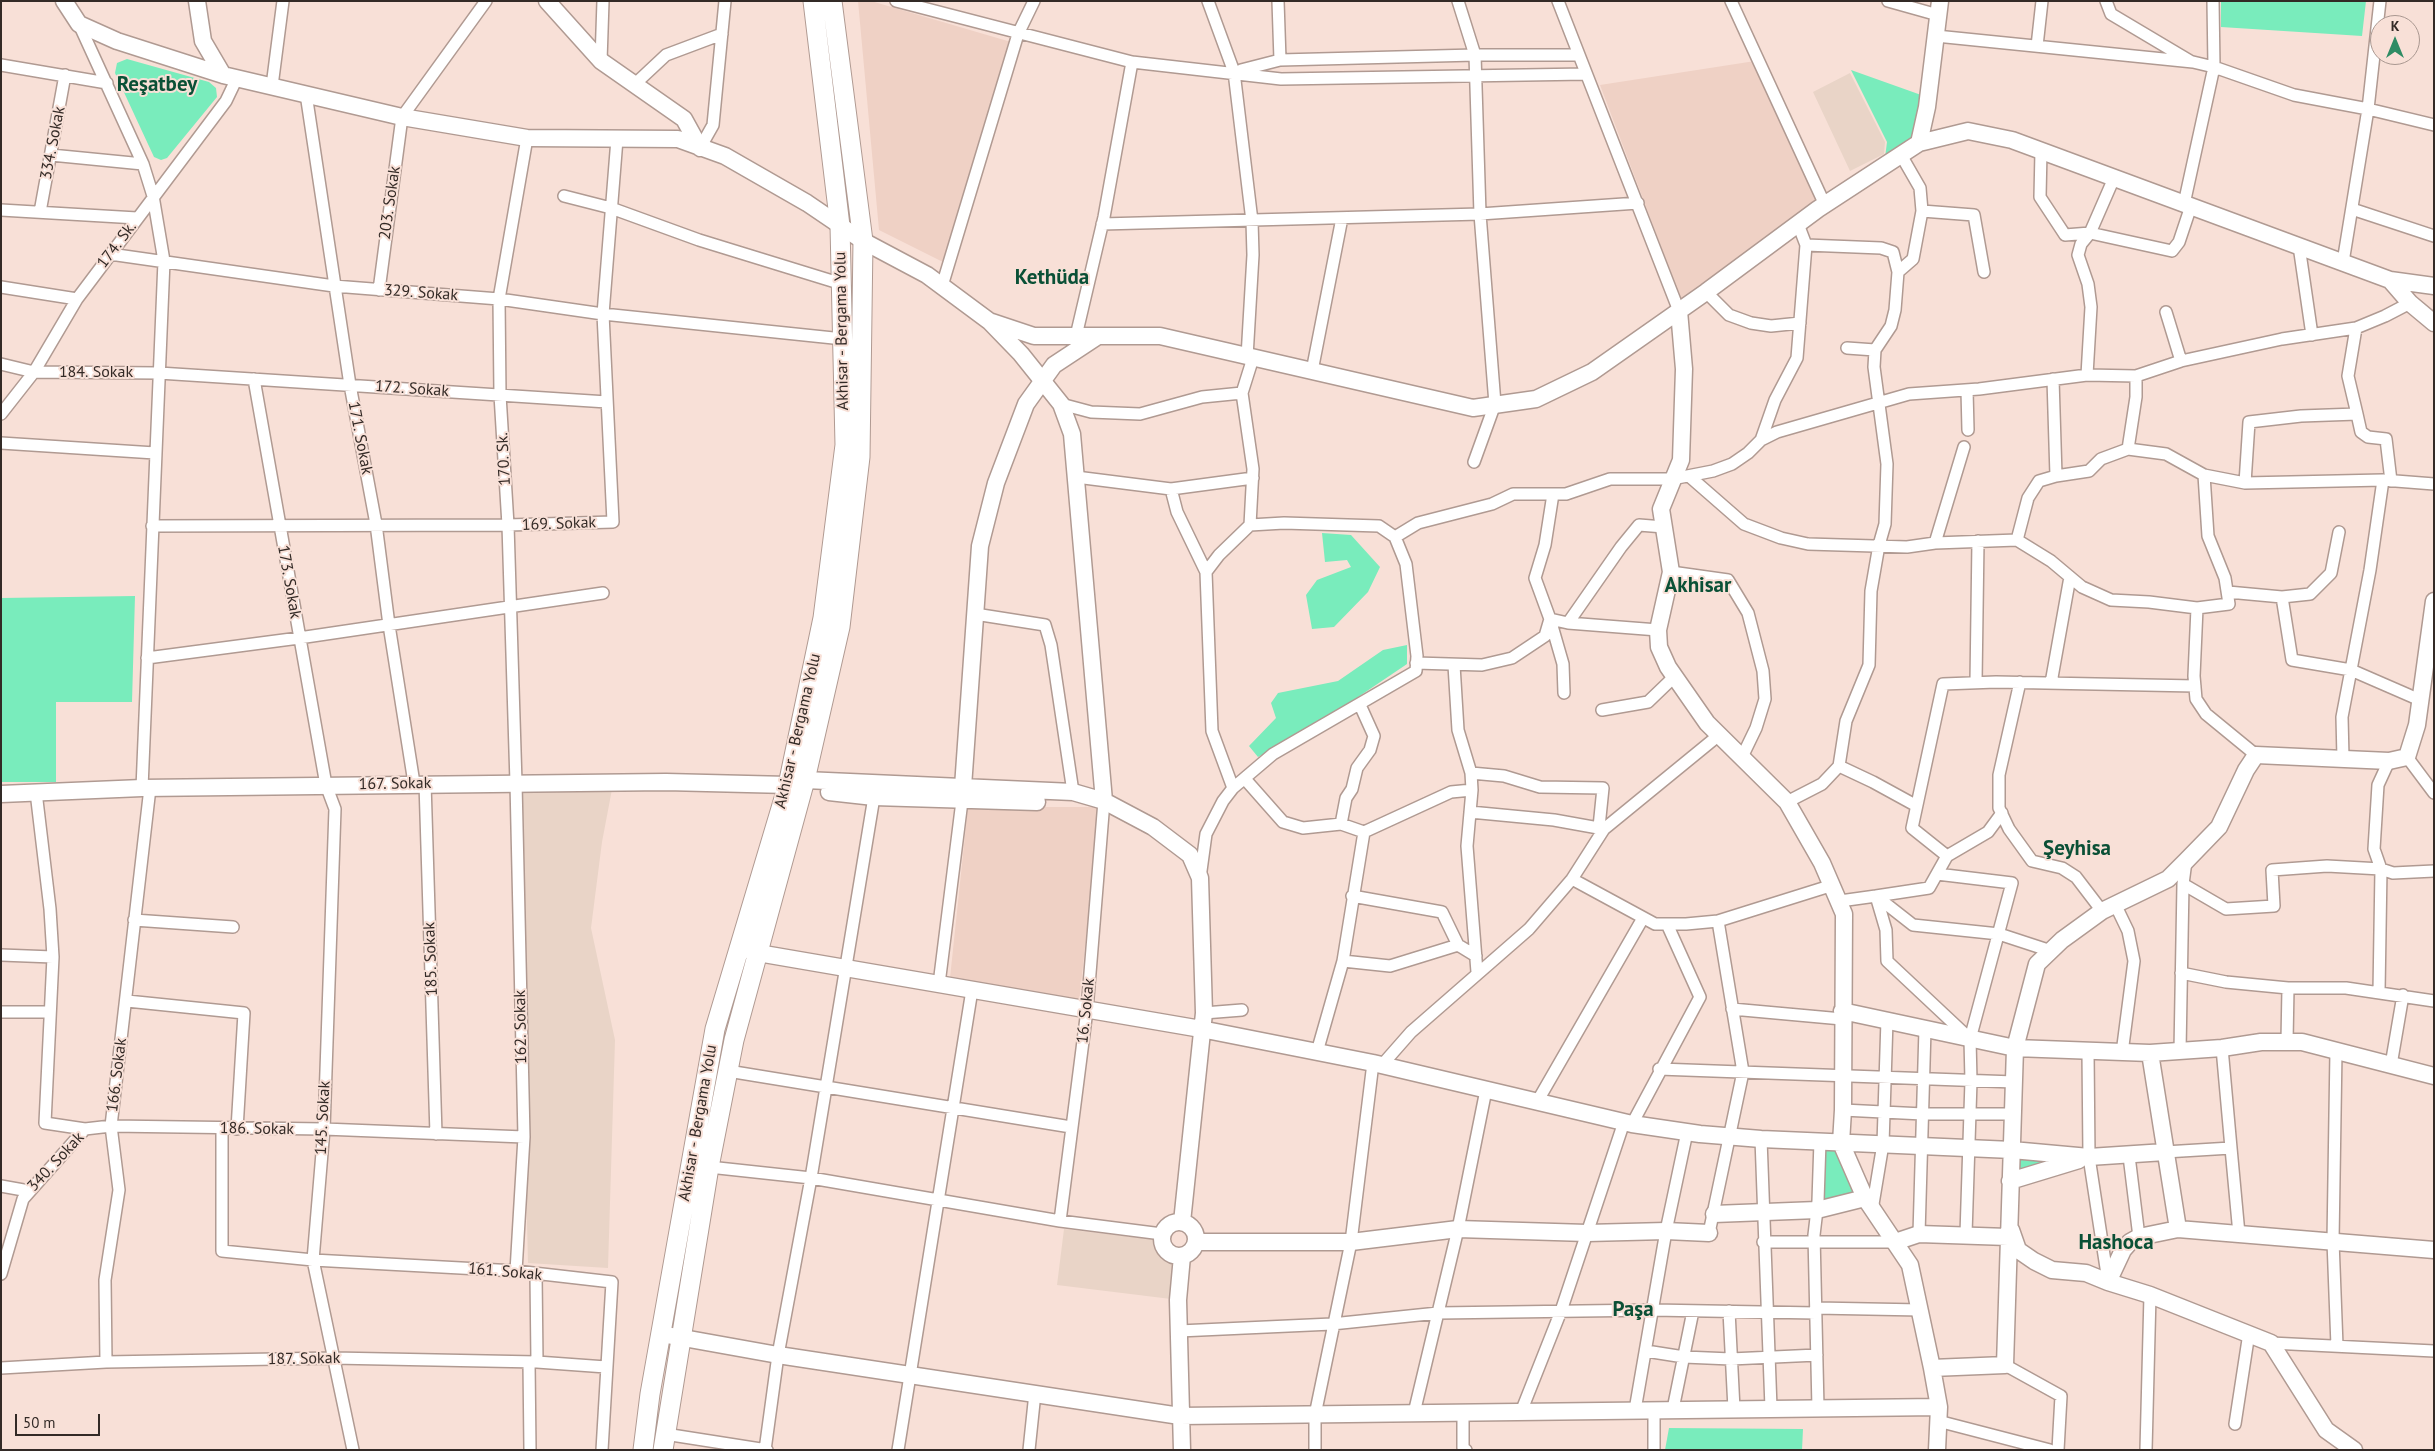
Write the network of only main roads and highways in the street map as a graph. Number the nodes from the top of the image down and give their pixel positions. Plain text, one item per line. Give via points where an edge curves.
1 (813, 1) edge
2 (832, 1) edge
3 (799, 785) junction
4 (664, 1442) edge
5 (643, 1450) edge

1 - 3 main road, Akhisar - Bergama Yolu via 840,226 845,445
2 - 3 main road, Akhisar - Bergama Yolu via 863,241 860,457 840,627
3 - 4 main road, Akhisar - Bergama Yolu via 734,1040 709,1167
3 - 5 main road, Akhisar - Bergama Yolu via 739,947 714,1030

